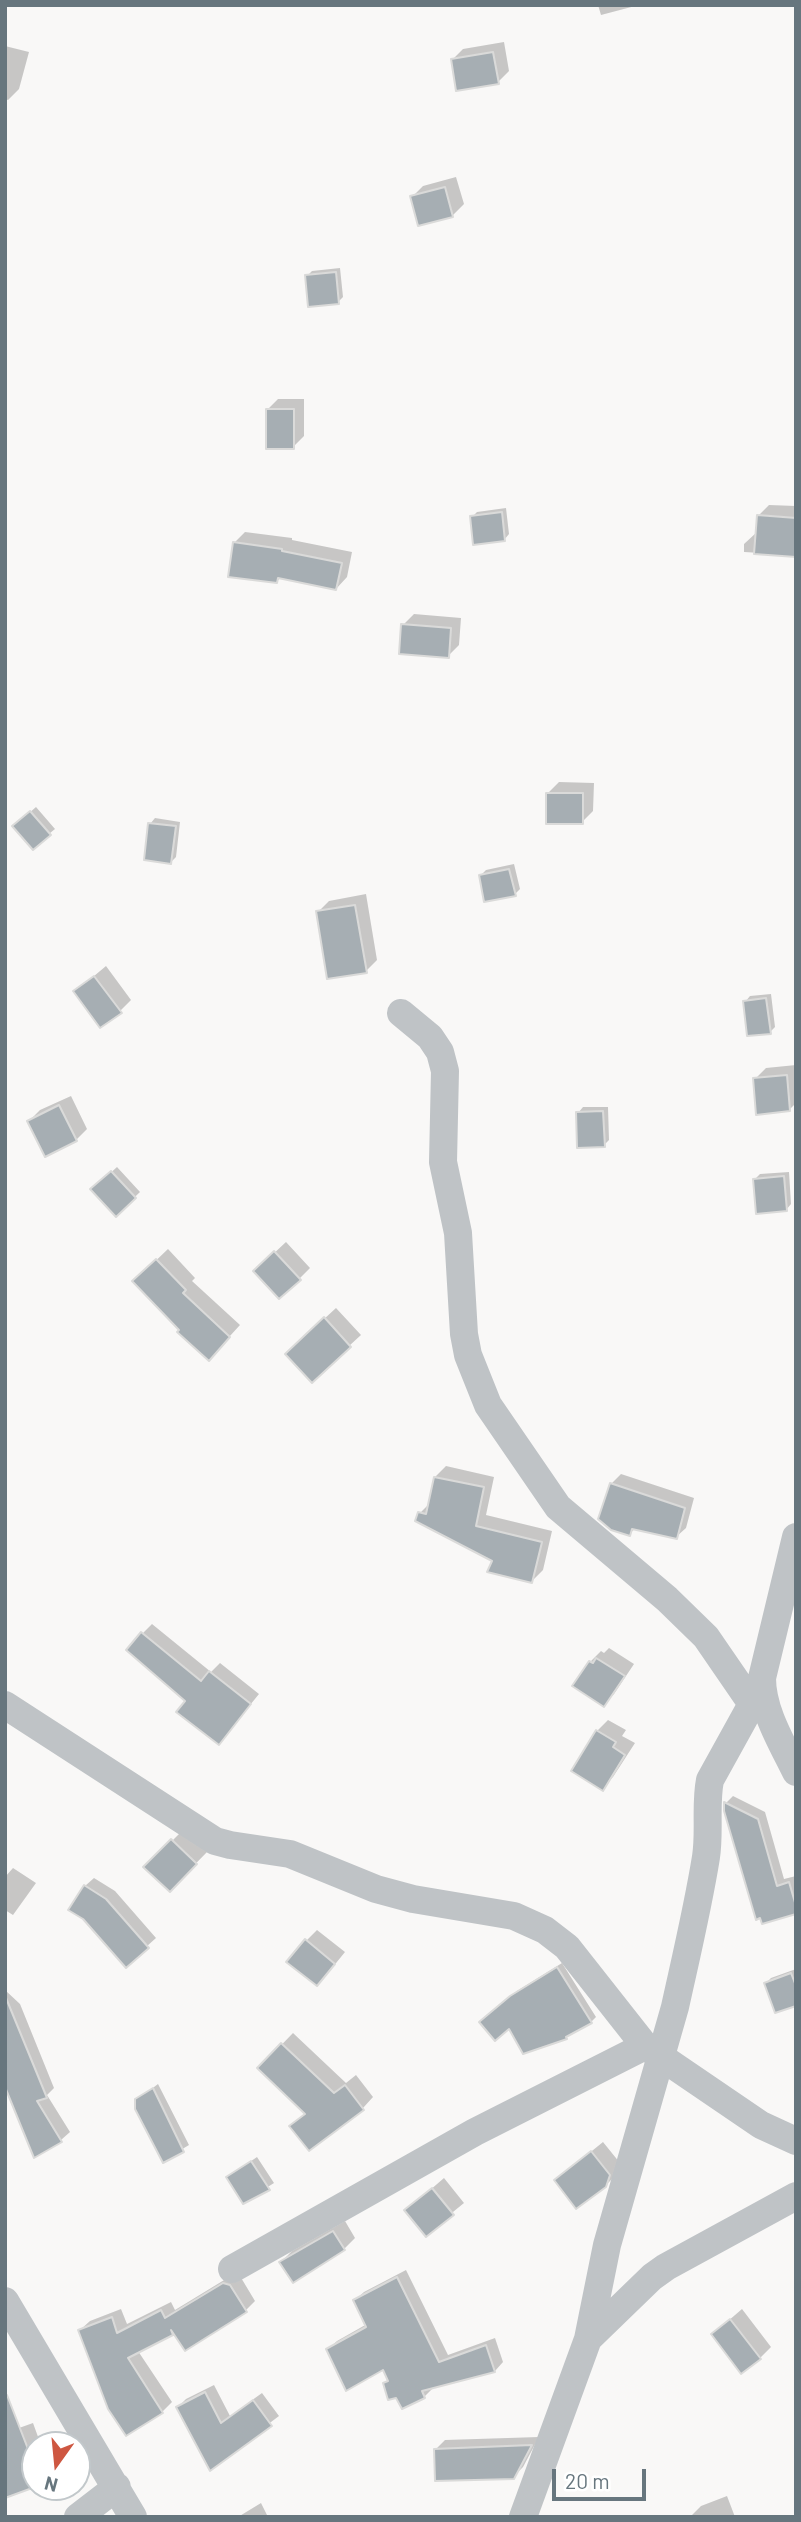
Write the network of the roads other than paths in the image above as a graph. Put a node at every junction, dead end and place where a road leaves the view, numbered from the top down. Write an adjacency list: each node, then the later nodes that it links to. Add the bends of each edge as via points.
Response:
1 (401, 1013): 3 (street, via 430,1037 445,1071 443,1162 458,1233 464,1334 488,1405 558,1507 667,1599 706,1637)
2 (796, 1537): 3 (street)
3 (757, 1699): 5 (street); 6 (street, via 709,1780 706,1853 675,2007)
4 (5, 1704): 6 (street, via 215,1841 289,1854 376,1889 514,1916 545,1930 566,1947)
5 (796, 1772)
6 (652, 2052): 7 (street, via 761,2125); 9 (street, via 475,2132); 11 (street)
7 (796, 2141)
8 (796, 2196): 11 (street, via 666,2267)
9 (232, 2269)
10 (5, 2301): 12 (street)
11 (588, 2339): 15 (street)
12 (117, 2487): 13 (street); 14 (street)
13 (78, 2517)
14 (133, 2517)
15 (523, 2517)

